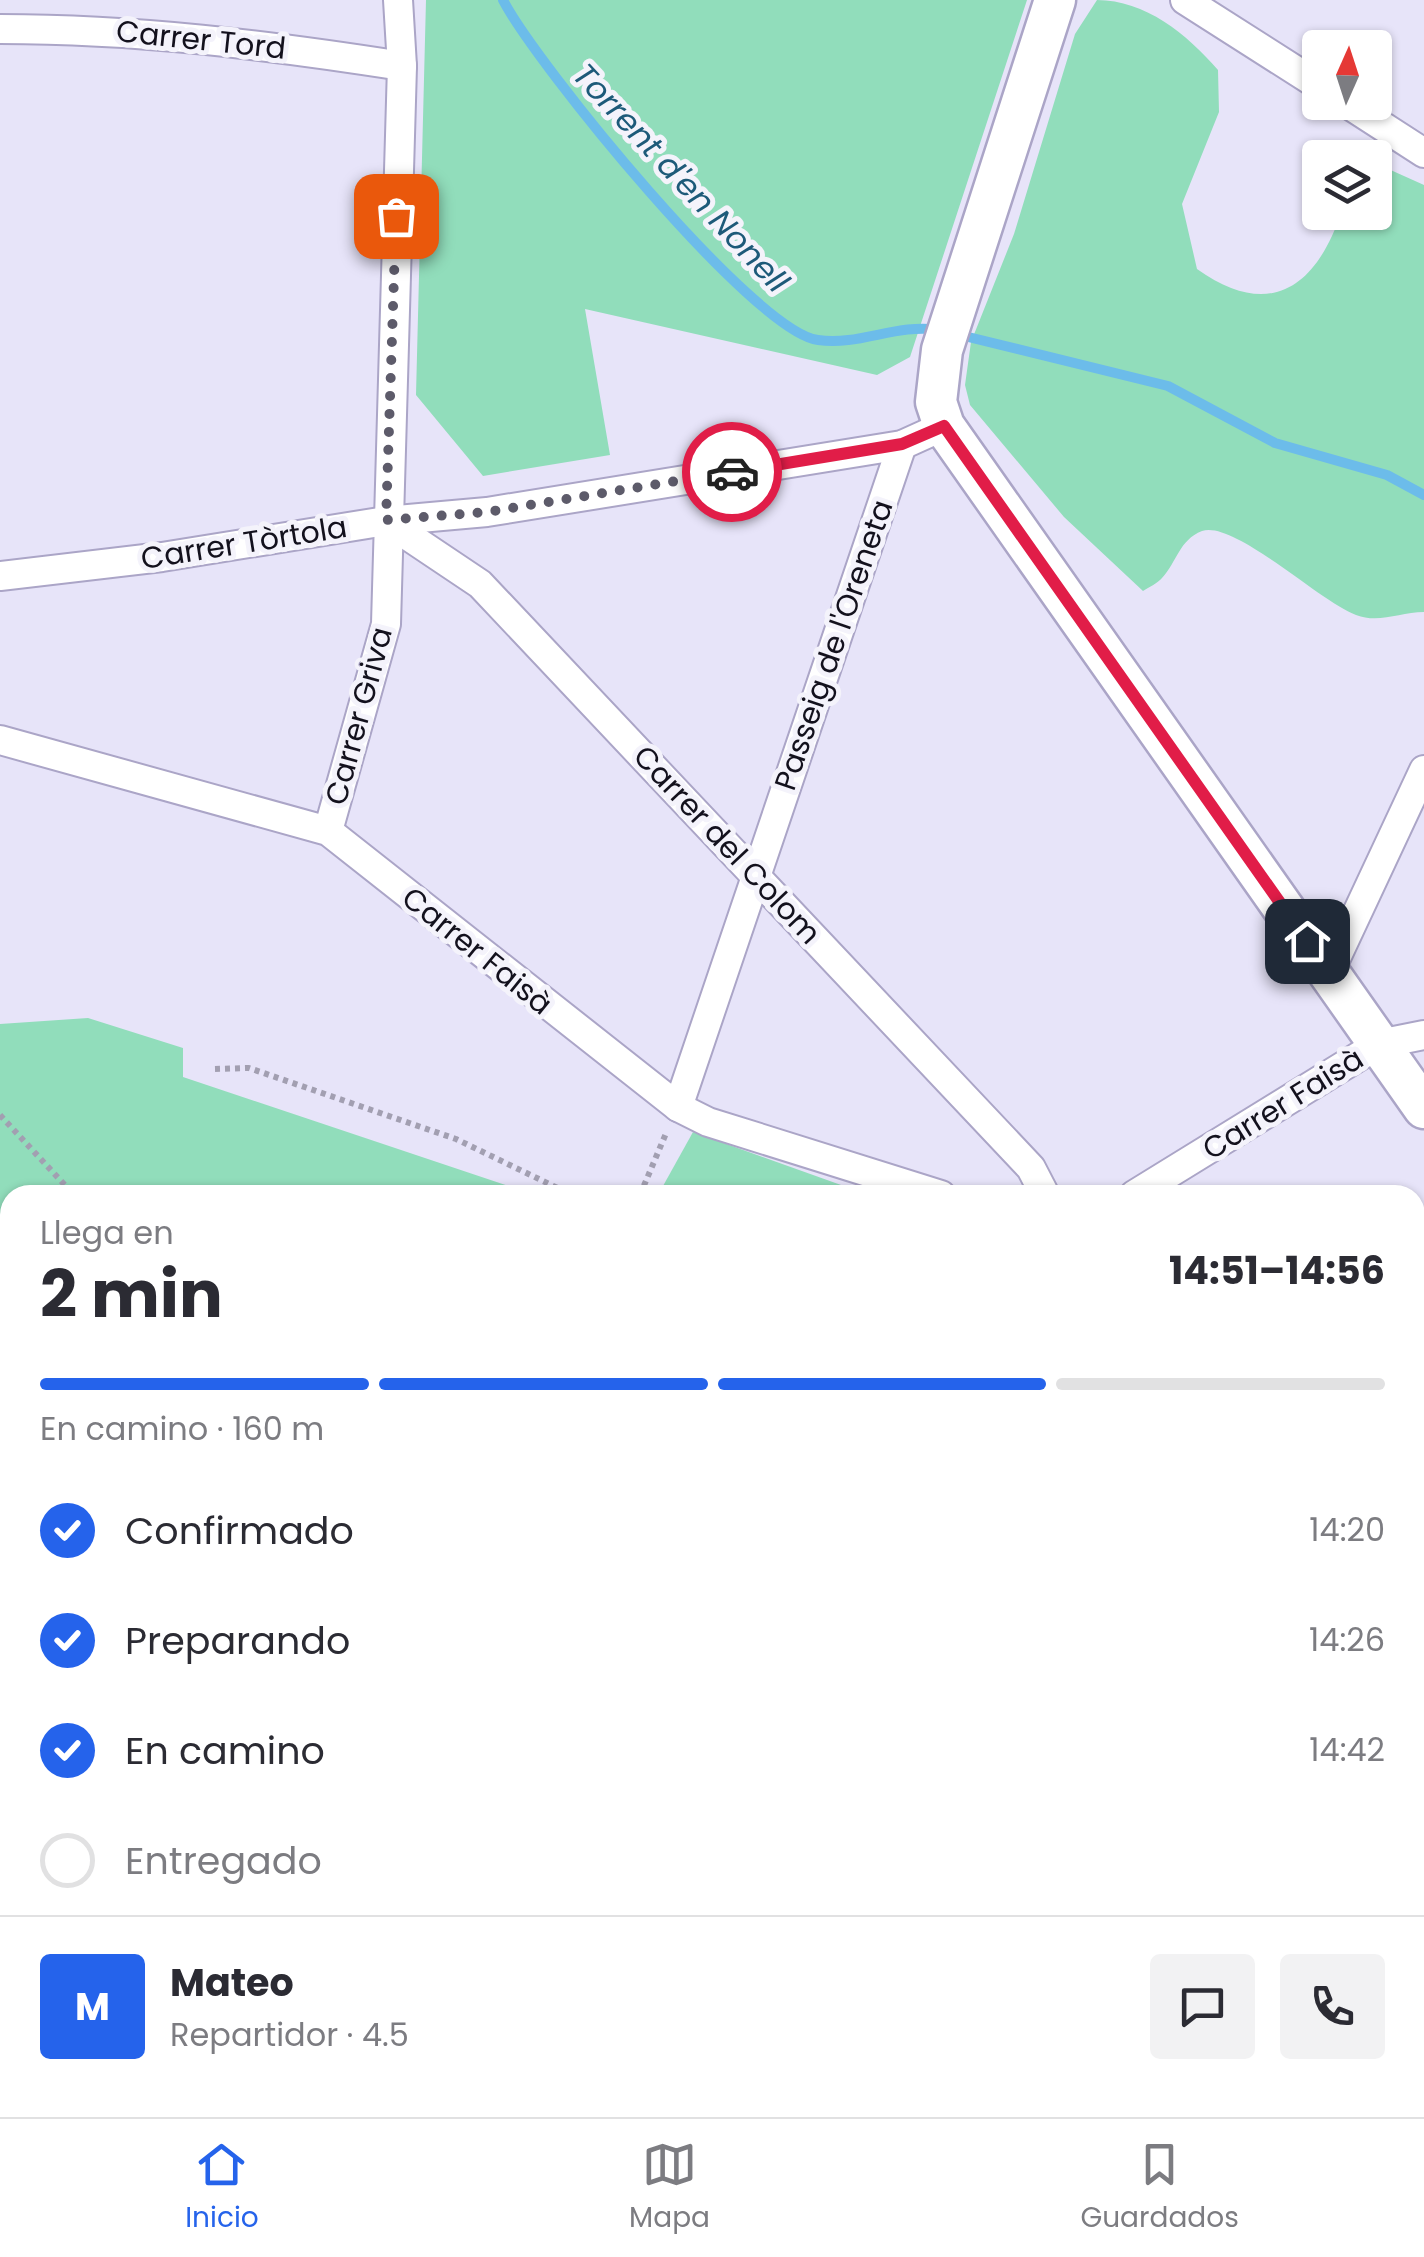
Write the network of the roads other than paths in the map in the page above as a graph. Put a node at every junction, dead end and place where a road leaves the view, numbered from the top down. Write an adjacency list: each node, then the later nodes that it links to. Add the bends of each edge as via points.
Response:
1 (398, 0): 5 (street, Carrer Griva)
2 (1056, 0): 9 (street, via 946,336 936,402)
3 (1185, 0): 6 (street)
4 (0, 29): 5 (street, Carrer Tord, via 253,42)
5 (402, 66): 11 (street, Carrer Griva)
6 (1302, 75)
7 (1373, 120): 8 (street)
8 (1424, 153)
9 (944, 426): 10 (street); 17 (street)
10 (902, 444): 11 (street, Carrer Tòrtola, via 487,512); 16 (street, Passeig de l'Oreneta)
11 (386, 520): 12 (street, Carrer Tòrtola, via 162,558); 15 (street, Carrer Griva, via 386,624); 16 (street, Carrer del Colom, via 480,584)
12 (0, 576)
13 (0, 740): 15 (street, Carrer Faisà)
14 (1424, 770): 17 (street)
15 (328, 831): 20 (street, Carrer Faisà)
16 (756, 876): 20 (street, Passeig de l'Oreneta); 23 (street, Carrer del Colom, via 1031,1168)
17 (1330, 973): 19 (street)
18 (1424, 1035): 19 (street)
19 (1379, 1044): 21 (street); 24 (street, Carrer Faisà)
20 (678, 1107): 22 (street, Carrer Faisà)
21 (1424, 1108)
22 (908, 1185)
23 (1040, 1185)
24 (1150, 1185)

